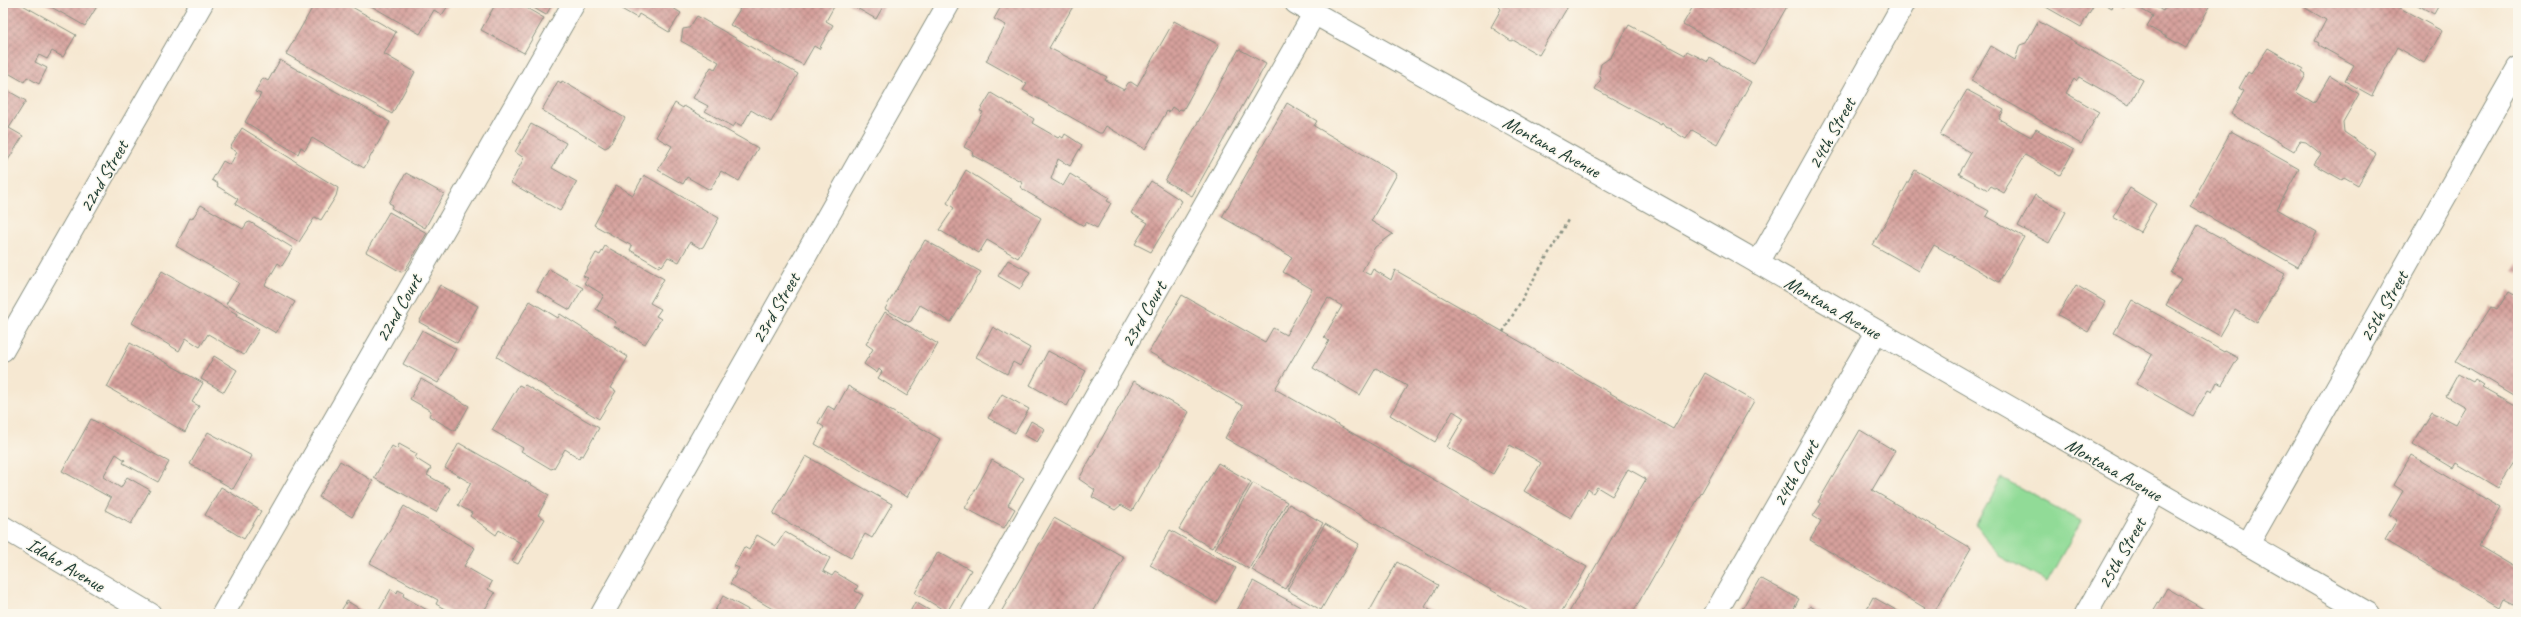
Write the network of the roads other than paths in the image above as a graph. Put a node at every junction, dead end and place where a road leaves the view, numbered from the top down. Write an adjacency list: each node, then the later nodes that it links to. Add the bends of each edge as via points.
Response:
1 (202, 3): 9 (street, 22nd Street)
2 (574, 3): 14 (street, 22nd Court)
3 (949, 3): 15 (street, 23rd Street)
4 (1904, 3): 7 (street, 24th Street)
5 (1305, 8): 7 (street, Montana Avenue); 16 (street, 23rd Court)
6 (2518, 68): 12 (street, 25th Street)
7 (1758, 263): 8 (street, Montana Avenue)
8 (1876, 332): 10 (street, Montana Avenue); 17 (street, 24th Court)
9 (3, 350)
10 (2155, 492): 12 (street, Montana Avenue); 18 (street, 25th Street)
11 (3, 527): 13 (street, Idaho Avenue)
12 (2248, 544): 19 (street, Montana Avenue)
13 (150, 614)
14 (223, 614)
15 (602, 614)
16 (972, 614)
17 (1715, 614)
18 (2086, 614)
19 (2369, 614)

